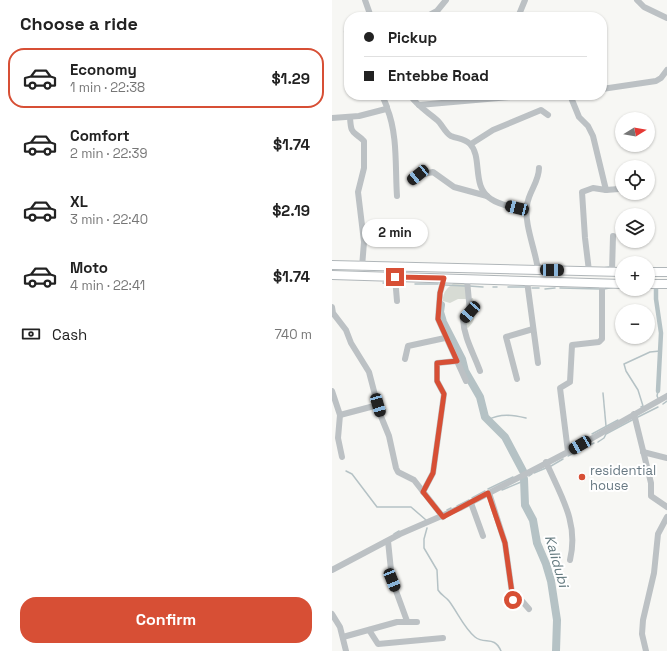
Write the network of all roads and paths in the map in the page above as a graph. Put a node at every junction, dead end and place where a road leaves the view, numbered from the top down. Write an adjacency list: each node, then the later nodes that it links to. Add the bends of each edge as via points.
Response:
1 (365, 0): 6 (street)
2 (525, 0): 7 (street)
3 (637, 0): 8 (street, via 644,7)
4 (442, 1): 5 (street)
5 (437, 11)
6 (369, 12)
7 (520, 12)
8 (667, 18)
9 (666, 75): 10 (street, via 656,81)
10 (607, 88)
11 (384, 100): 16 (street)
12 (414, 100): 15 (street)
13 (481, 100): 15 (street)
14 (572, 100): 24 (street, via 579,116 593,136)
15 (419, 106): 20 (street, via 438,121 450,136 462,138)
16 (387, 108): 18 (street); 25 (street, via 393,131)
17 (548, 115): 20 (street, via 541,110 493,130)
18 (350, 117): 19 (street); 30 (street, via 352,131 364,141 364,168 358,192 364,242)
19 (332, 118)
20 (471, 144): 26 (street, via 475,151 476,170)
21 (539, 168): 27 (street, via 538,179 530,190)
22 (411, 181): 26 (street, via 418,175 433,172 454,187)
23 (615, 189): 24 (street)
24 (606, 190): 33 (street, via 592,188 582,192)
25 (397, 196)
26 (487, 196): 27 (street, via 497,202)
27 (526, 211): 32 (street)
28 (613, 236): 34 (street)
29 (332, 265): 30 (main road)
30 (362, 267): 31 (main road)
31 (511, 269): 32 (main road); 41 (main road)
32 (540, 270): 33 (main road)
33 (589, 271): 34 (main road)
34 (612, 272)
35 (655, 272): 36 (main road)
36 (667, 272)
37 (332, 275): 38 (main road)
38 (395, 277): 39 (main road); 47 (street)
39 (444, 278): 40 (main road); 51 (street, via 438,319)
40 (467, 280): 41 (main road); 55 (street, via 470,312 463,319 468,342)
41 (509, 281): 42 (main road)
42 (527, 281): 43 (main road); 50 (street)
43 (602, 283): 44 (main road); 63 (street, via 602,340 572,345 570,382 560,388)
44 (615, 284)
45 (655, 284): 46 (main road)
46 (667, 284)
47 (397, 301)
48 (332, 307): 49 (street)
49 (334, 320): 60 (street, via 346,330 369,372)
50 (533, 330): 54 (street); 56 (street, via 506,337)
51 (446, 336): 52 (street, via 408,346); 53 (street)
52 (405, 359)
53 (457, 361): 57 (street); 68 (street, via 437,363 437,381 444,394 433,473)
54 (538, 363)
55 (480, 371)
56 (517, 379)
57 (466, 381)
58 (332, 391): 62 (street)
59 (667, 396): 61 (street)
60 (378, 405): 62 (street); 68 (street, via 398,472 414,480)
61 (634, 414): 63 (street); 64 (street)
62 (340, 415): 65 (street, via 338,438)
63 (568, 452): 67 (street)
64 (643, 452): 66 (street); 71 (street, via 651,483 651,496)
65 (342, 457)
66 (667, 458)
67 (546, 462): 69 (street); 76 (street, via 565,503 572,529 574,544)
68 (423, 492): 72 (street)
69 (488, 493): 70 (street); 78 (street, via 505,543 512,598 522,601)
70 (471, 503): 72 (street); 74 (street)
71 (667, 507)
72 (443, 517): 75 (street)
73 (667, 517): 86 (street, via 658,534 654,573 643,620 642,634)
74 (483, 536)
75 (388, 541): 77 (street); 80 (street, via 392,580)
76 (570, 560)
77 (332, 570)
78 (529, 609)
79 (332, 614): 83 (street)
80 (407, 621): 81 (street); 82 (street)
81 (417, 622)
82 (369, 630): 83 (street); 84 (street, via 378,644)
83 (343, 637): 85 (street)
84 (443, 638)
85 (346, 651)
86 (646, 651)

